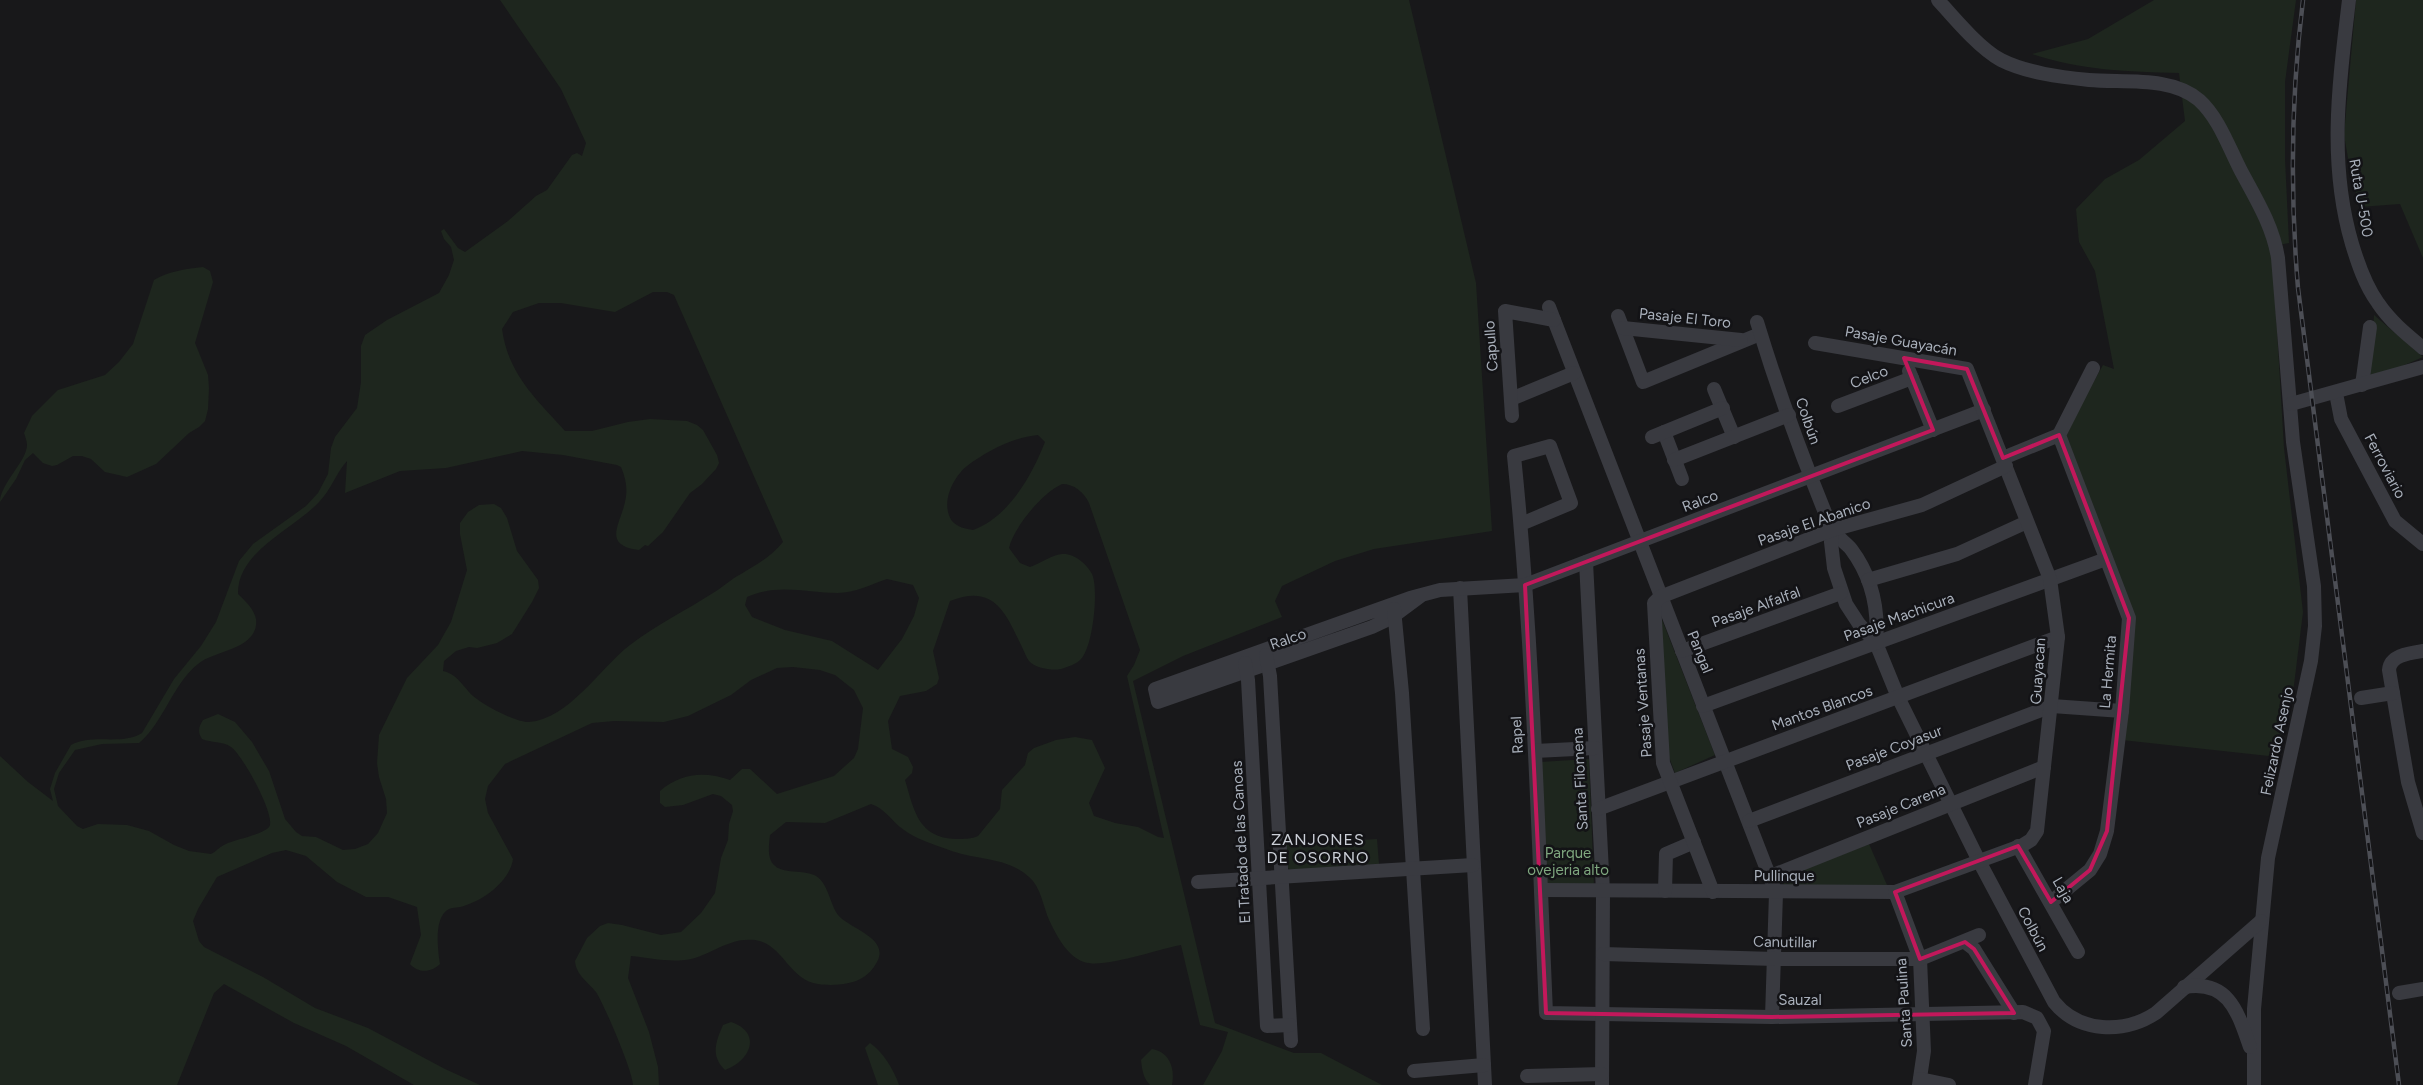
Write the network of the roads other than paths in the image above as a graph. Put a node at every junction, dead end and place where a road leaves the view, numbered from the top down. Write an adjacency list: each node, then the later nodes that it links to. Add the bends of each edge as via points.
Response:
1 (1938, 0): 18 (street, Felizardo Asenjo, via 2001,60 2043,74 2160,84 2186,92 2199,101 2219,128 2274,235)
2 (2349, 0): 8 (street, Ruta U-500, via 2336,144 2344,214 2370,291 2394,324)
3 (1551, 314): 12 (street, Pangal); 17 (street, Capullo, via 1505,311)
4 (1758, 328): 6 (street, Pasaje El Toro); 22 (street, Colbún)
5 (2370, 328): 14 (street)
6 (1744, 340): 6 (street, Pasaje El Toro, via 1643,382 1621,322)
7 (1815, 343): 9 (street, Pasaje Guayacán)
8 (2423, 348)
9 (1904, 358): 13 (street); 21 (street, Pasaje Guayacán, via 1967,369)
10 (2423, 367): 14 (street)
11 (2093, 368): 25 (street)
12 (1574, 373): 17 (street); 34 (street, Pangal)
13 (1912, 378): 19 (street, Celco); 24 (street)
14 (2362, 385): 16 (street)
15 (1714, 389): 20 (street)
16 (2336, 392): 18 (street); 35 (street, Ferroviario, via 2341,419 2395,521)
17 (1511, 399): 23 (street, Capullo)
18 (2291, 404): 87 (street, Felizardo Asenjo, via 2314,586 2315,626 2311,661 2268,858)
19 (1838, 406)
20 (1723, 408): 26 (street); 27 (street, via 1658,434)
21 (1984, 410): 24 (street, Ralco); 28 (street, Guayacan)
22 (1789, 415): 26 (street); 29 (street, Colbún)
23 (1512, 416)
24 (1933, 430): 29 (street, Ralco)
25 (2059, 435): 28 (street); 36 (street, La Hermita)
26 (1734, 436): 27 (street)
27 (1674, 460): 30 (street)
28 (2004, 462): 31 (street, Guayacan); 33 (street, Pasaje El Abanico, via 1922,505)
29 (1810, 476): 33 (street, Colbún); 34 (street, Ralco)
30 (1682, 479)
31 (2026, 522): 38 (street, Guayacan); 39 (street, via 1956,554)
32 (1521, 524): 32 (street, Rapel, via 1514,456 1550,446 1571,503); 40 (street, Rapel)
33 (1832, 530): 39 (street, Colbún, via 1857,557); 42 (street, Colbún, via 1832,555); 43 (street, Pasaje El Abanico)
34 (1638, 542): 37 (street, Ralco); 43 (street, Pangal)
35 (2423, 544)
36 (2106, 559): 38 (street, Pasaje Machicura); 57 (street, La Hermita, via 2129,618)
37 (1586, 562): 40 (street, Ralco); 58 (street, Santa Filomena)
38 (2050, 579): 45 (street, Guayacan); 46 (street, Pasaje Machicura)
39 (1868, 580): 46 (street, Colbún, via 1877,617)
40 (1525, 585): 41 (street, Ralco); 59 (street, Rapel)
41 (1460, 588): 44 (street, Ralco, via 1422,595); 74 (street)
42 (1841, 593): 46 (street, Colbún, via 1856,620); 47 (street, Pasaje Alfalfal)
43 (1660, 597): 47 (street, Pangal); 63 (street, Pasaje Ventanas, via 1654,603 1662,755)
44 (1394, 610): 49 (street, Ralco, via 1372,627); 75 (street)
45 (2058, 637): 53 (street, Mantos Blancos); 56 (street, Guayacan)
46 (1876, 643): 53 (street, Colbún); 55 (street, Pasaje Machicura)
47 (1682, 651): 55 (street, Pangal)
48 (2423, 651): 51 (street, via 2391,662 2389,670)
49 (1267, 656): 50 (street, Ralco); 69 (street)
50 (1245, 664): 52 (street, Ralco); 70 (street, El Tratado de las Canoas)
51 (2393, 693): 54 (street); 65 (street)
52 (1156, 696)
53 (1898, 697): 60 (street, Colbún); 61 (street, Mantos Blancos)
54 (2361, 698)
55 (1703, 706): 61 (street, Pangal)
56 (2052, 706): 57 (street); 60 (street, Pasaje Coyasur); 62 (street, Guayacan)
57 (2122, 711): 86 (street, La Hermita, via 2107,831 2100,854 2090,870)
58 (1595, 748): 59 (street); 66 (street, Santa Filomena)
59 (1535, 751): 80 (street, Rapel)
60 (1927, 753): 64 (street, Colbún); 67 (street, Pasaje Coyasur)
61 (1725, 761): 63 (street, Mantos Blancos); 67 (street, Pangal)
62 (2044, 767): 64 (street, Pasaje Carena); 72 (street, Guayacan, via 2039,826 2031,840)
63 (1670, 782): 66 (street, Mantos Blancos); 71 (street, Pasaje Ventanas)
64 (1951, 804): 73 (street, Colbún); 76 (street, Pasaje Carena)
65 (2419, 804): 68 (street)
66 (1598, 809): 81 (street, Santa Filomena)
67 (1749, 822): 76 (street, Pangal)
68 (2423, 833)
69 (1280, 840): 70 (street); 77 (street)
70 (1257, 841): 78 (street, El Tratado de las Canoas)
71 (1694, 842): 82 (street, via 1670,850 1665,856); 83 (street, Pasaje Ventanas)
72 (2018, 846): 73 (street, Pullinque); 86 (street, Laja)
73 (1979, 861): 84 (street, Pullinque); 94 (street, Colbún, via 2054,1002 2068,1016 2103,1027 2131,1025 2156,1013)
74 (1473, 865): 75 (street); 106 (street)
75 (1414, 868): 77 (street); 103 (street)
76 (1770, 876): 85 (street, Pangal)
77 (1282, 877): 78 (street); 102 (street)
78 (1259, 878): 79 (street); 102 (street, El Tratado de las Canoas, via 1267,1026)
79 (1198, 882)
80 (1541, 890): 81 (street, Pullinque); 97 (street, Rapel)
81 (1603, 891): 82 (street, Pullinque); 91 (street, Santa Filomena)
82 (1665, 892): 83 (street, Pullinque)
83 (1713, 892): 85 (street, Pullinque)
84 (1895, 892): 85 (street, Pullinque); 93 (street, Santa Paulina)
85 (1776, 893): 92 (street, Pangal)
86 (2051, 902): 90 (street, Laja)
87 (2261, 921): 94 (street, Colbún); 105 (street, Felizardo Asenjo)
88 (1978, 935): 89 (street, Canutillar)
89 (1965, 942): 93 (street, Canutillar); 98 (street, via 1974,949)
90 (2078, 952)
91 (1603, 954): 92 (street, Canutillar); 99 (street, Santa Filomena)
92 (1775, 959): 93 (street, Canutillar); 101 (street, Pangal)
93 (1920, 959): 100 (street, Santa Paulina)
94 (2184, 987): 105 (street, via 2211,988 2229,1000 2240,1017)
95 (2423, 989): 96 (street)
96 (2399, 993)
97 (1546, 1013): 99 (street, Sauzal)
98 (2014, 1013): 100 (street, Sauzal); 113 (street, Sauzal, via 2033,1015 2044,1030)
99 (1603, 1015): 101 (street, Sauzal); 109 (street, Santa Filomena)
100 (1922, 1016): 101 (street, Sauzal); 110 (street, Santa Paulina, via 1924,1051)
101 (1772, 1017)
102 (1290, 1025): 104 (street)
103 (1423, 1030)
104 (1291, 1041)
105 (2253, 1057): 114 (street, Felizardo Asenjo)
106 (1484, 1065): 107 (street); 111 (street)
107 (1414, 1071)
108 (1527, 1076): 109 (street)
109 (1602, 1079)
110 (1919, 1082): 112 (street)
111 (1485, 1085)
112 (1949, 1085)
113 (2035, 1085)
114 (2254, 1085)

